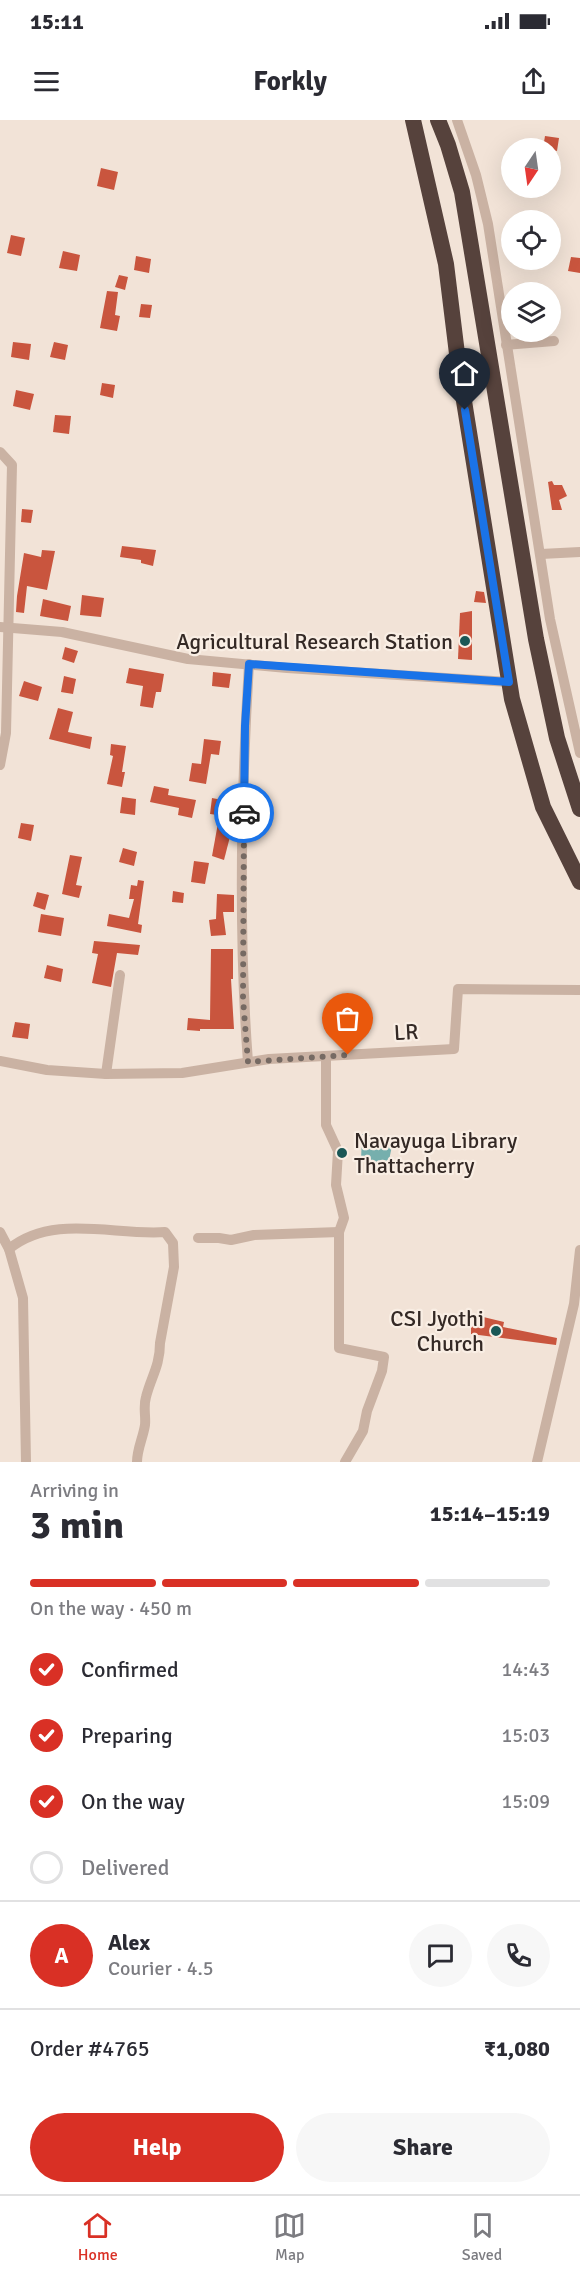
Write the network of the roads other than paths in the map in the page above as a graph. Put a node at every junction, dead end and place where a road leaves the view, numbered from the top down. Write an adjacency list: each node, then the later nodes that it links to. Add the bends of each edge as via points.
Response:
1 (413, 120): 11 (highway, via 446,264)
2 (438, 120): 15 (highway, via 462,192 536,639 557,738)
3 (457, 120): 5 (street, via 488,224)
4 (542, 342): 5 (street)
5 (506, 345): 8 (street)
6 (0, 452): 9 (street, via 12,465)
7 (580, 552): 8 (street)
8 (541, 554): 12 (street, via 550,619)
9 (4, 627): 10 (street, via 62,632 188,659); 13 (street, via 6,733)
10 (249, 664): 11 (street); 21 (street, via 242,904)
11 (509, 682): 16 (highway, via 543,807)
12 (580, 753)
13 (0, 765)
14 (580, 786): 15 (street)
15 (579, 807)
16 (580, 882)
17 (120, 975): 22 (street)
18 (580, 990): 19 (street, LR, via 458,989 454,1049)
19 (326, 1056): 21 (street, LR); 24 (street, via 326,1125 338,1151 336,1185 344,1218)
20 (0, 1061): 22 (street, LR, via 47,1070)
21 (248, 1062): 22 (street, LR, via 182,1073)
22 (106, 1074)
23 (0, 1232): 26 (street)
24 (339, 1232): 25 (street, via 231,1240); 31 (street, via 339,1348 384,1357 363,1431)
25 (198, 1238)
26 (9, 1249): 29 (street, via 23,1298); 30 (street, via 41,1231 63,1230 165,1232 173,1243 174,1267 160,1355 146,1396)
27 (580, 1250): 28 (street)
28 (577, 1304): 32 (street)
29 (26, 1462)
30 (137, 1462)
31 (345, 1462)
32 (537, 1462)

